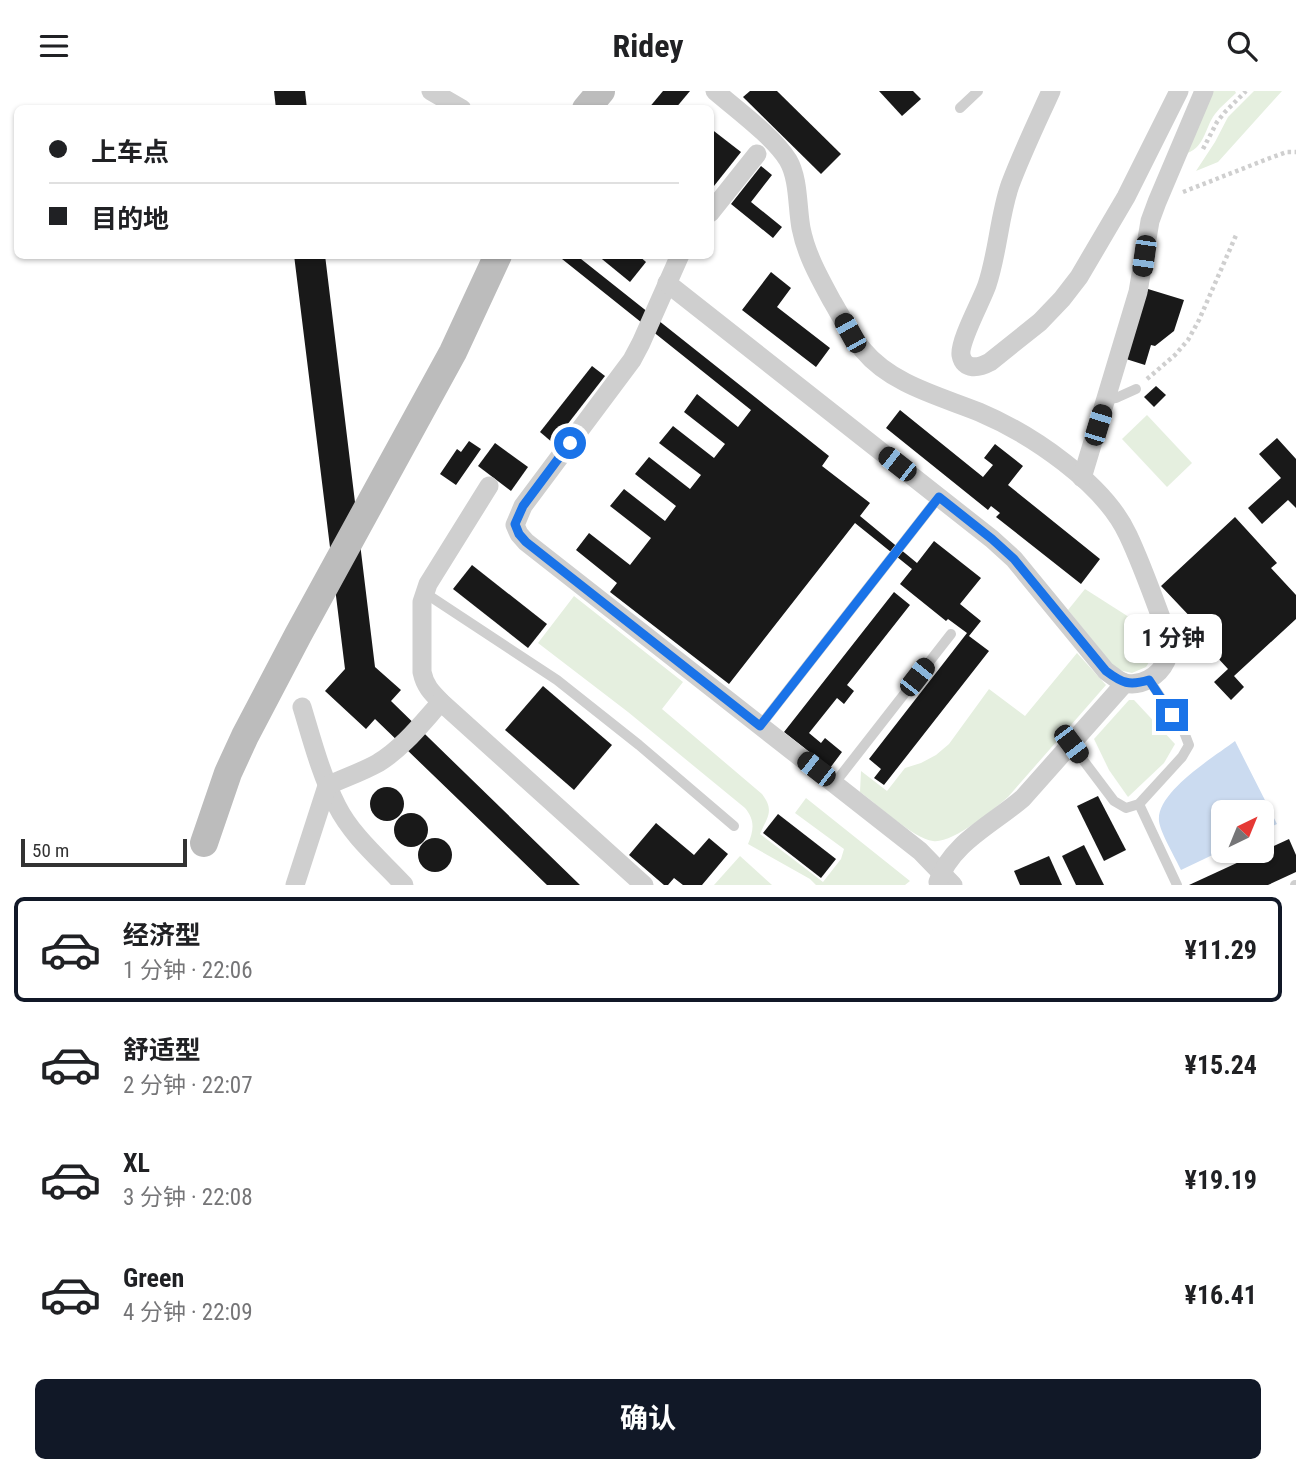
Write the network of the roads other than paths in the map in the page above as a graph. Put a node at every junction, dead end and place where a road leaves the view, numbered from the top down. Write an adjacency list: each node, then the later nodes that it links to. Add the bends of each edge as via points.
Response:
1 (431, 91): 8 (street)
2 (601, 91): 9 (street)
3 (715, 91): 18 (street, via 790,162 806,249 865,353 903,381 1007,425)
4 (978, 91): 10 (lane)
5 (1051, 91): 6 (street, via 1010,186 987,285 960,349 965,365 990,362 1062,299 1126,197)
6 (1179, 91)
7 (1204, 91): 17 (street, via 1150,221 1138,292)
8 (455, 105)
9 (589, 105)
10 (960, 107)
11 (757, 154): 12 (street)
12 (714, 208)
13 (496, 259): 33 (street, via 453,352 245,736)
14 (678, 259): 15 (street)
15 (667, 283): 20 (street); 27 (street, via 632,360 523,506 515,524 526,542)
16 (1136, 389): 17 (lane)
17 (1106, 399): 18 (street)
18 (1082, 478): 23 (street, via 1128,534 1169,639 1166,662)
19 (489, 487): 21 (street)
20 (939, 497): 24 (street, via 1014,559 1106,671); 27 (lane)
21 (424, 593): 25 (street, via 422,672 429,691); 32 (lane, via 557,680)
22 (951, 634): 29 (lane)
23 (1149, 680): 24 (street); 31 (lane, via 1189,745)
24 (1125, 683): 28 (street)
25 (441, 702): 30 (street, via 390,754); 37 (street)
26 (302, 707): 30 (street)
27 (760, 726): 29 (street)
28 (1071, 744): 31 (lane, via 1114,801 1126,808); 34 (street, via 1023,798 956,850 947,861)
29 (834, 784): 34 (street, via 920,851)
30 (327, 786): 35 (street); 36 (street, via 352,829)
31 (1139, 804): 38 (lane)
32 (734, 826)
33 (204, 843)
34 (943, 881)
35 (295, 885)
36 (404, 885)
37 (644, 885)
38 (1177, 885)

